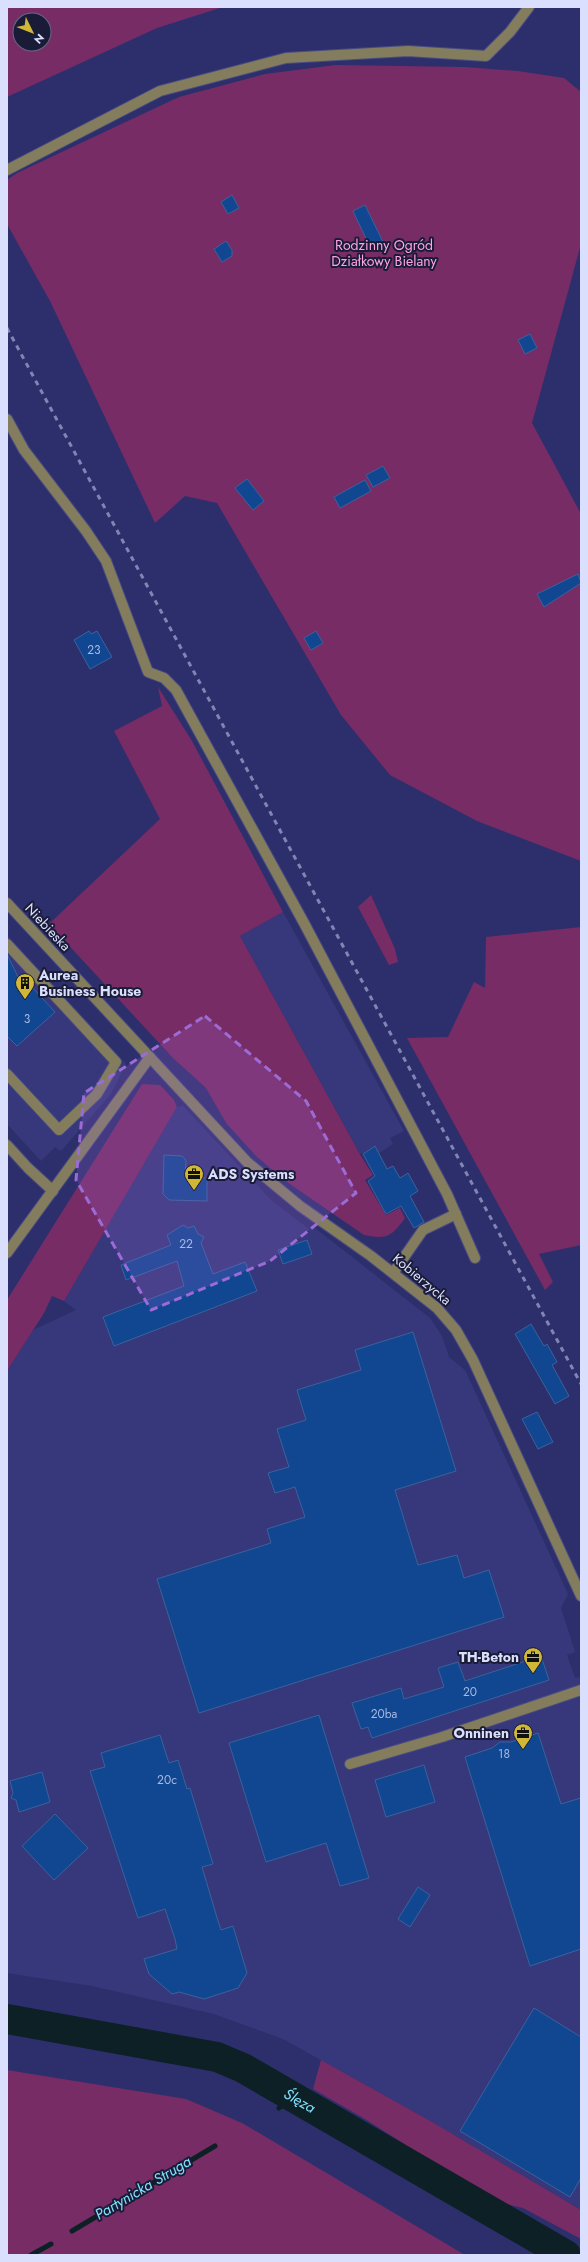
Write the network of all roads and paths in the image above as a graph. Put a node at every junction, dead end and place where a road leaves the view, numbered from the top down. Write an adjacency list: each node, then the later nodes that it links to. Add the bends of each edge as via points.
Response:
1 (529, 7): 2 (street, via 510,32 486,56 408,51 286,58 160,91)
2 (7, 170)
3 (7, 420): 10 (street, via 24,450 106,561 148,672 164,678 176,690 304,923)
4 (7, 903): 6 (street, Niebieska)
5 (7, 944): 7 (street, via 116,1062 97,1094 59,1130)
6 (150, 1057): 9 (street); 13 (street, Kobierzycka, via 258,1171 300,1206)
7 (7, 1074)
8 (7, 1145): 9 (street)
9 (53, 1191): 11 (street)
10 (456, 1214): 12 (street); 13 (street, via 423,1230)
11 (7, 1253)
12 (475, 1258)
13 (393, 1273): 14 (street, Kobierzycka, via 437,1308 464,1342)
14 (581, 1596)
15 (581, 1690): 16 (street, via 442,1737)
16 (350, 1764)

